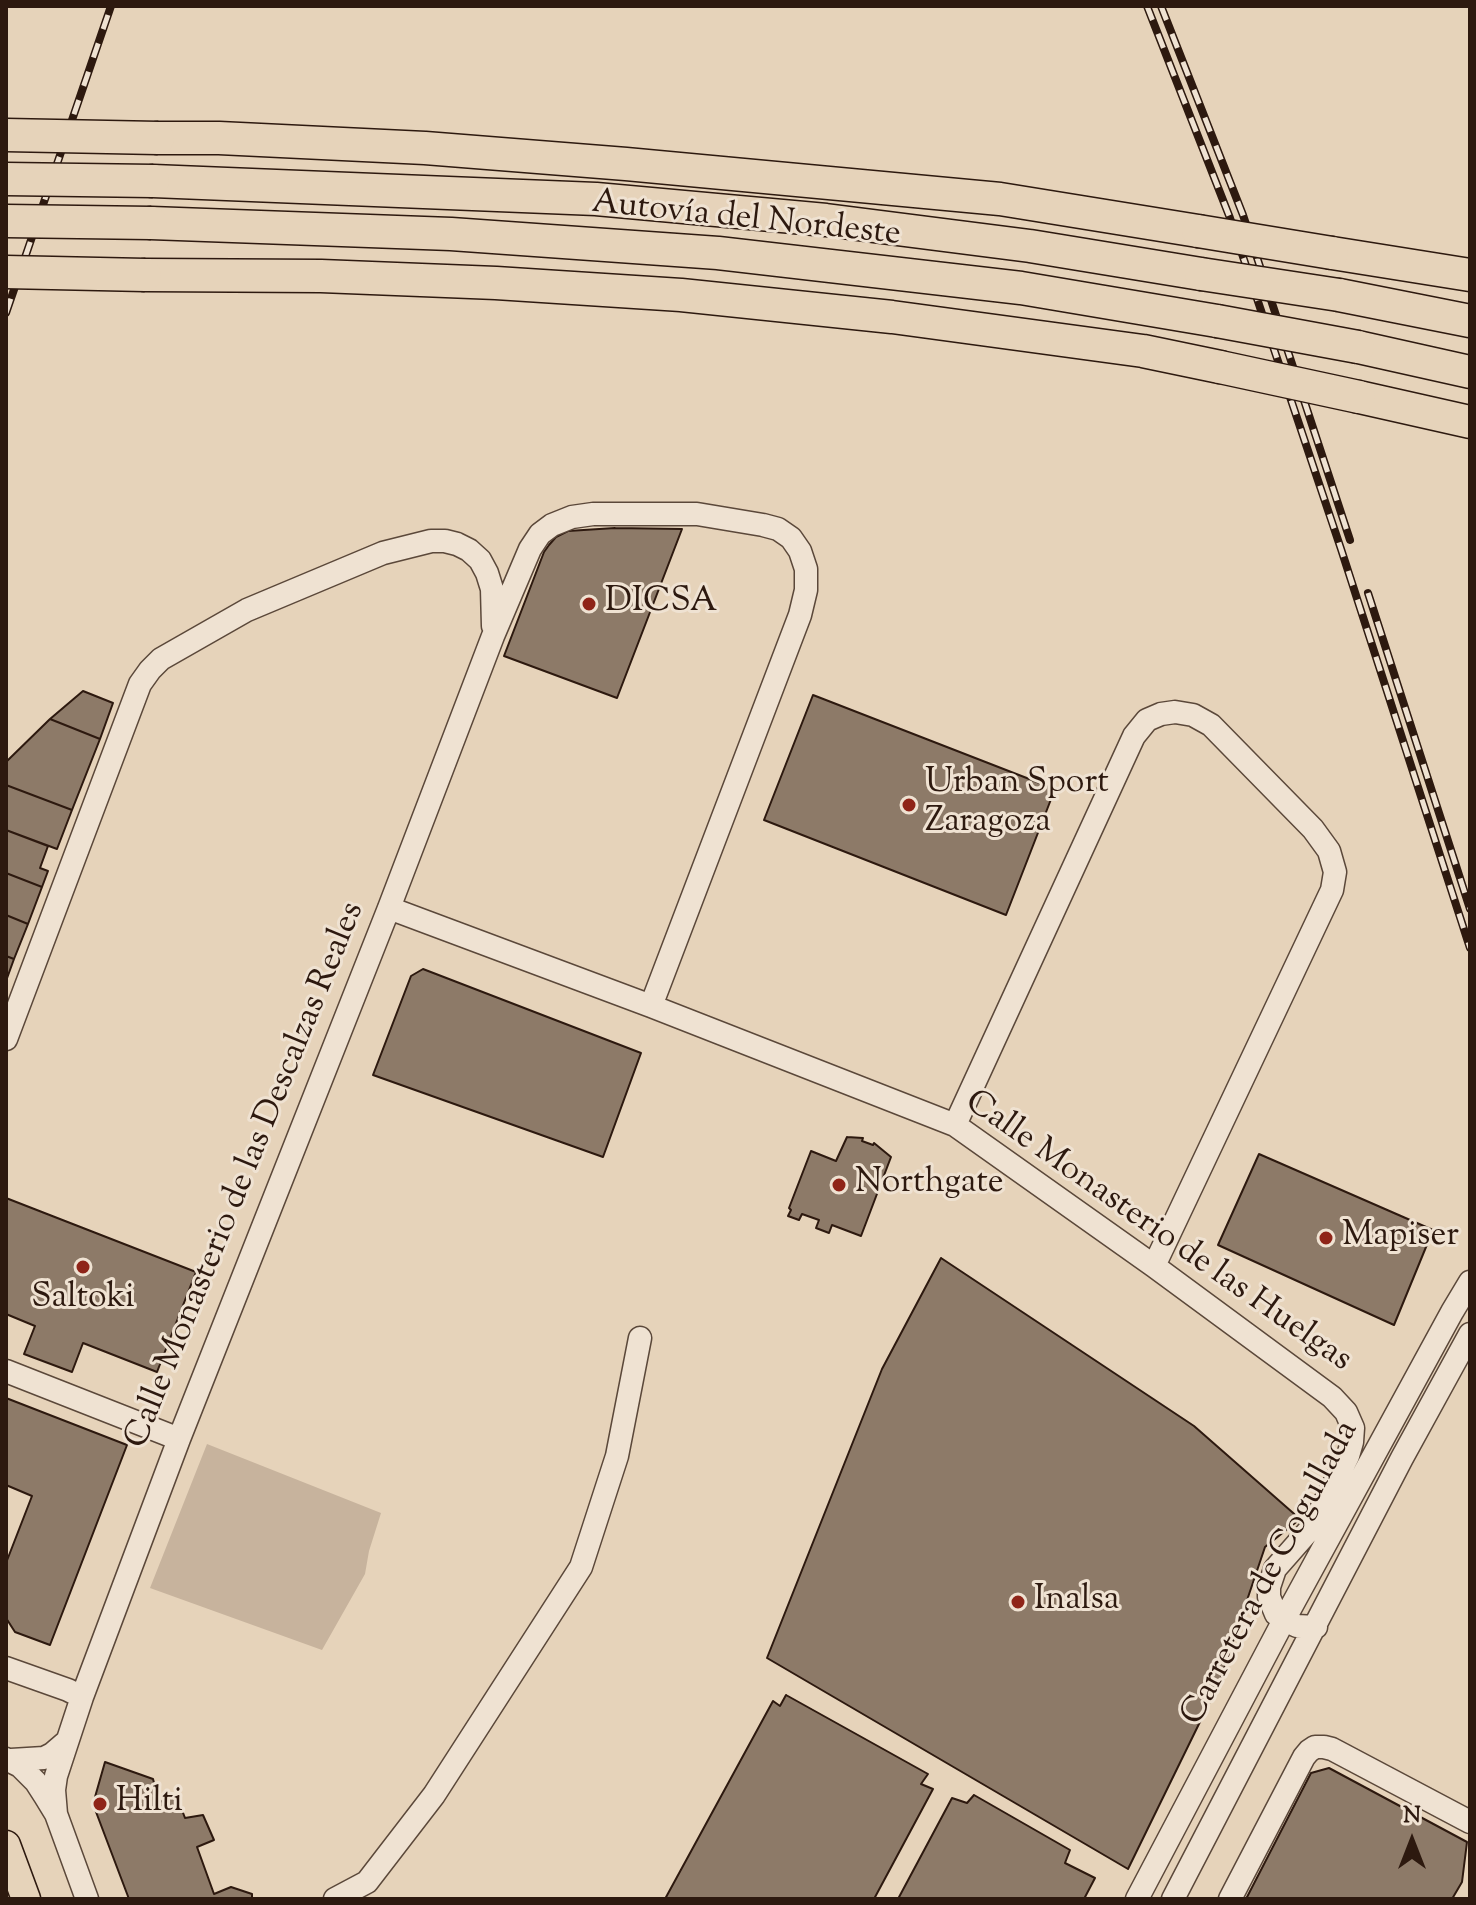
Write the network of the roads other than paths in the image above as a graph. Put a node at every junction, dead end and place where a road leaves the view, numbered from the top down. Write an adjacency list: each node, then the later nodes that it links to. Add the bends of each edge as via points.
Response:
1 (6, 135): 5 (highway, bridge, via 425,148 1000,199)
2 (6, 179): 6 (highway, Autovía del Nordeste, bridge, via 596,199 826,220 1030,246)
3 (6, 221): 7 (highway, Autovía del Nordeste, bridge, via 451,234 718,253 1021,288)
4 (6, 272): 8 (highway, bridge, via 337,276 681,295 1143,351)
5 (1470, 275)
6 (1470, 321)
7 (1470, 372)
8 (1470, 422)
9 (493, 636): 10 (street, Calle Monasterio de las Descalzas Reales); 11 (street, Calle Monasterio de las Descalzas Reales, via 530,549 540,534 572,517 697,514 778,529 800,551 806,590 800,615); 12 (street, via 492,589 480,560 457,544 431,541 383,553 247,610 161,659 140,684)
10 (389, 908): 11 (street, Calle Monasterio de las Huelgas); 19 (street, Calle Monasterio de las Descalzas Reales)
11 (651, 1006): 13 (street, Calle Monasterio de las Huelgas)
12 (6, 1039)
13 (955, 1125): 14 (street, Calle Monasterio de las Huelgas); 14 (street, via 1134,736 1147,720 1175,712 1211,725 1313,829 1329,851 1335,872 1332,890)
14 (1154, 1266): 20 (street, Calle Monasterio de las Huelgas, via 1332,1397 1353,1428 1348,1456 1312,1527 1270,1579 1272,1607)
15 (1470, 1282): 20 (street, Carretera de Cogullada)
16 (1470, 1334): 21 (street, Carretera de Cogullada)
17 (640, 1338): 31 (street, via 617,1456 581,1567 434,1795 367,1882)
18 (6, 1371): 19 (street)
19 (179, 1439): 23 (street, Calle Monasterio de las Descalzas Reales)
20 (1284, 1620): 21 (street); 32 (street, Carretera de Cogullada)
21 (1316, 1627): 33 (street, Carretera de Cogullada)
22 (6, 1668): 23 (street)
23 (82, 1697): 24 (street, Calle Monasterio de las Descalzas Reales)
24 (66, 1742): 25 (street, via 44,1758); 26 (street, Calle Monasterio de las Descalzas Reales, via 54,1790)
25 (8, 1759): 26 (street, via 36,1782)
26 (56, 1814): 30 (street)
27 (1470, 1822): 34 (street, via 1332,1749 1315,1747 1304,1757)
28 (6, 1845): 29 (main road)
29 (26, 1899)
30 (87, 1899)
31 (335, 1899)
32 (1137, 1899)
33 (1173, 1899)
34 (1230, 1899)

